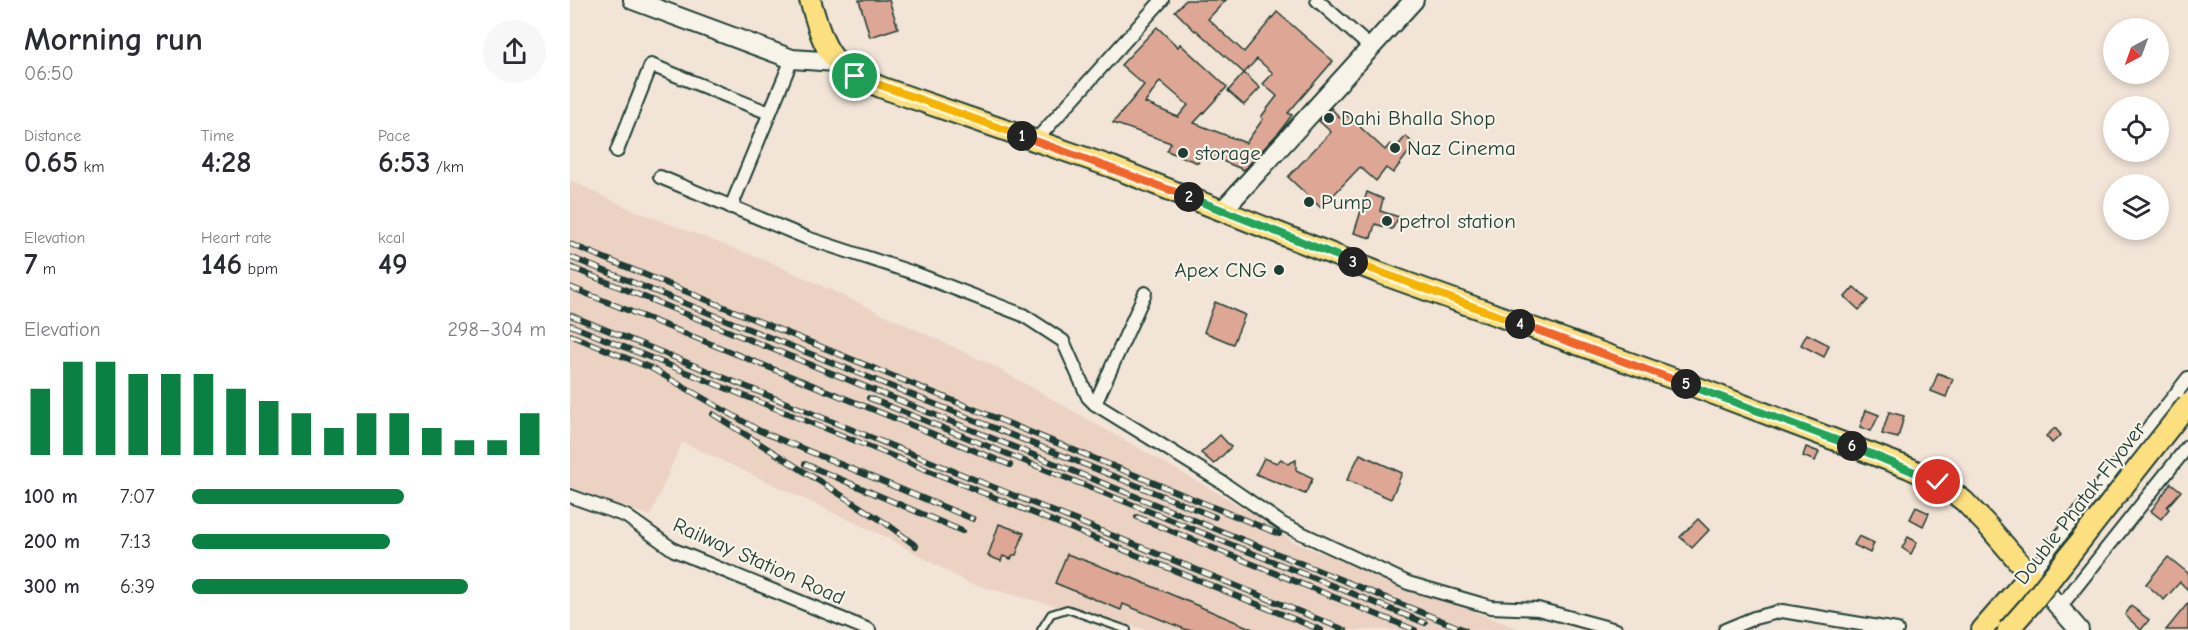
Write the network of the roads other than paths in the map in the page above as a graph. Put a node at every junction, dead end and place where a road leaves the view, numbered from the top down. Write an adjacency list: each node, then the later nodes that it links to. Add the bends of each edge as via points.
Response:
1 (633, 0): 7 (street)
2 (810, 0): 8 (main road, via 822,41)
3 (1162, 0): 10 (street)
4 (1317, 0): 6 (street)
5 (1413, 0): 6 (street)
6 (1370, 47): 14 (street)
7 (792, 59): 8 (street); 9 (street)
8 (836, 62): 10 (main road, via 855,76 883,88)
9 (769, 114): 11 (street, via 651,65); 13 (street)
10 (1035, 141): 14 (main road)
11 (616, 151)
12 (660, 177): 13 (street)
13 (730, 207): 17 (street, via 1023,315 1063,341 1088,397)
14 (1223, 210): 22 (main road, via 1385,275 1680,381 1919,473 1964,501)
15 (1145, 293): 17 (street)
16 (2188, 378): 22 (street)
17 (1095, 404): 29 (street, via 1284,525 1408,583 1491,607 1538,609)
18 (2188, 404): 33 (main road, Double Phatak Flyover, bridge)
19 (2188, 426): 34 (main road, Double Phatak Flyover)
20 (2188, 446): 23 (street)
21 (570, 496): 26 (street, Railway Station Road, via 626,516 674,550)
22 (2030, 575): 23 (street); 32 (main road)
23 (2060, 607): 25 (street)
24 (1113, 628): 27 (lane, via 1067,609 1051,614); 28 (lane)
25 (2078, 629)
26 (868, 630)
27 (1041, 630)
28 (1127, 630)
29 (1616, 630)
30 (1725, 630): 31 (street, via 1782,611)
31 (1897, 630)
32 (1983, 630)
33 (2008, 630)
34 (2023, 630)

